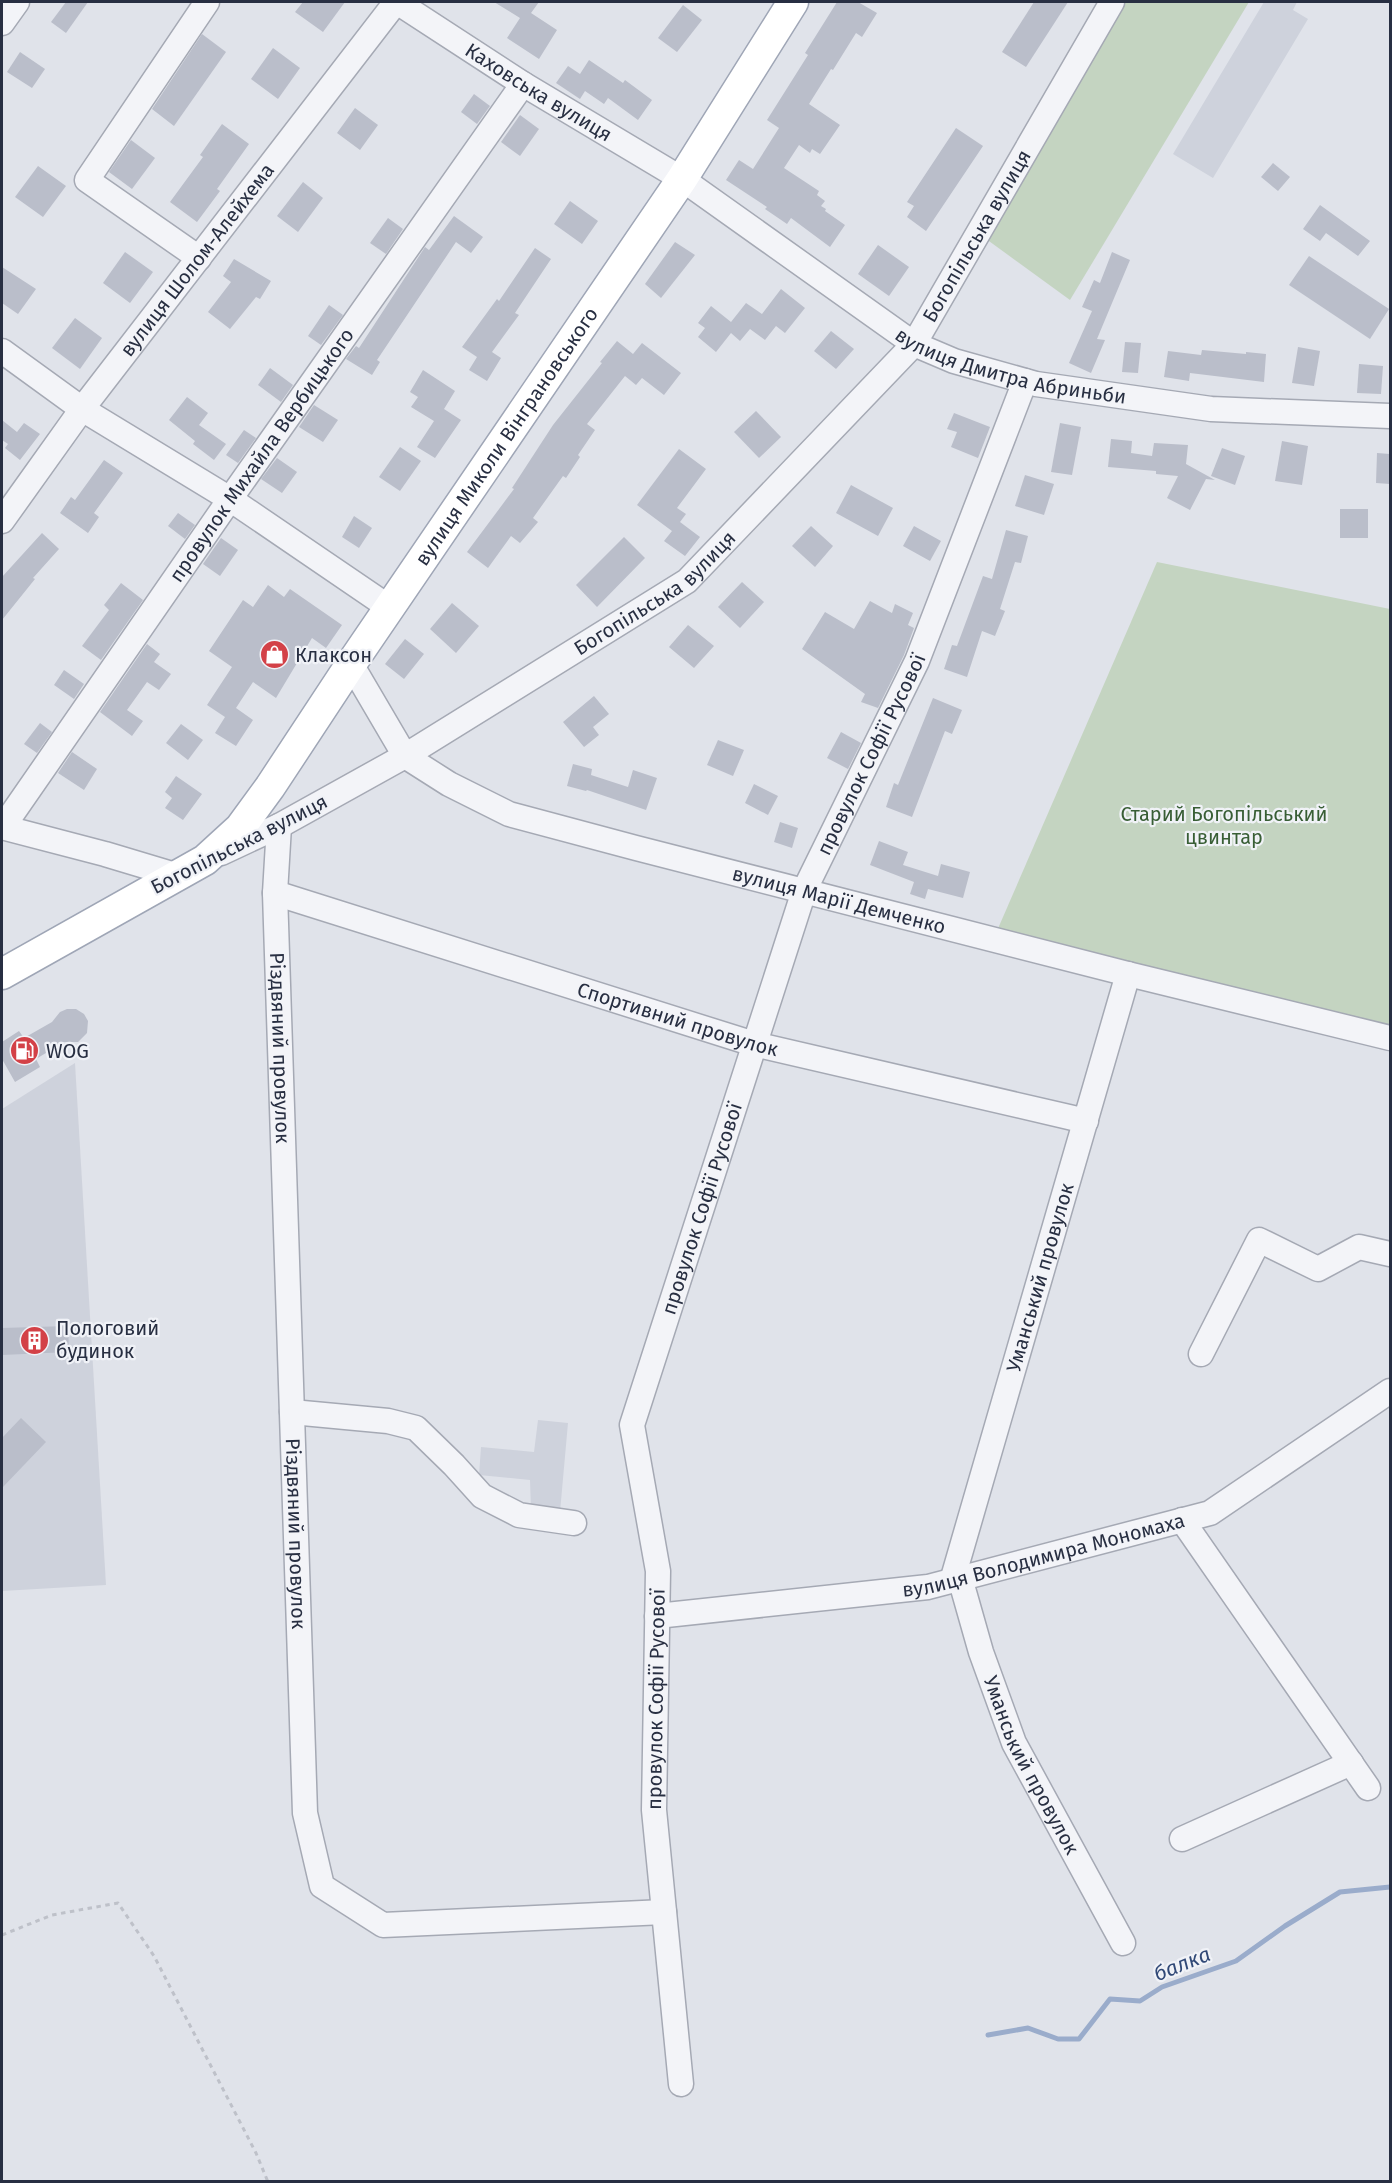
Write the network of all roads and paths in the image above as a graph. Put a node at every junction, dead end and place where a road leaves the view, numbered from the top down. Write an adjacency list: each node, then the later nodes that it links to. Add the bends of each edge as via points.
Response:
1 (17, 2): 6 (street)
2 (207, 2): 9 (street, via 87,180)
3 (397, 2): 7 (street, Каховська вулиця); 9 (street, вулиця Шолом-Алейхема)
4 (794, 2): 8 (main road, вулиця Миколи Вінграновського)
5 (1112, 2): 10 (street, Богопільська вулиця)
6 (2, 23)
7 (523, 84): 8 (street, Каховська вулиця); 15 (street, провулок Михайла Вербицького)
8 (682, 179): 10 (street, вулиця Дмитра Абриньби); 17 (main road, вулиця Миколи Вінграновського)
9 (199, 258): 13 (street, вулиця Шолом-Алейхема)
10 (914, 344): 12 (street, вулиця Дмитра Абриньби, via 954,361); 19 (street, Богопільська вулиця, via 687,581)
11 (2, 351): 13 (street)
12 (1025, 381): 14 (street, вулиця Дмитра Абриньби, via 1211,409); 24 (street, провулок Софії Русової, via 917,661)
13 (82, 409): 15 (street); 16 (street, вулиця Шолом-Алейхема)
14 (1390, 416)
15 (230, 499): 17 (street); 21 (street, провулок Михайла Вербицького)
16 (2, 521)
17 (390, 608): 18 (main road, вулиця Миколи Вінграновського)
18 (351, 664): 19 (street, вулиця Марії Демченко); 22 (main road, вулиця Миколи Вінграновського, via 252,812)
19 (405, 756): 20 (street, Богопільська вулиця); 24 (street, вулиця Марії Демченко, via 449,784 509,814)
20 (279, 826): 22 (street, Богопільська вулиця); 25 (street, Різдвяний провулок)
21 (2, 827): 23 (street)
22 (205, 860): 23 (main road, Богопільська вулиця)
23 (175, 876): 26 (main road, Богопільська вулиця)
24 (804, 891): 27 (street, вулиця Марії Демченко); 29 (street, провулок Софії Русової)
25 (275, 893): 29 (street, Спортивний провулок); 34 (street, Різдвяний провулок)
26 (2, 974)
27 (1128, 974): 28 (street, вулиця Марії Демченко); 30 (street, Уманський провулок)
28 (1390, 1038)
29 (754, 1044): 30 (street, Спортивний провулок); 38 (street, провулок Софії Русової, via 632,1425 658,1571)
30 (1086, 1121): 37 (street, Уманський провулок)
31 (1390, 1254): 32 (street, via 1359,1247 1318,1269 1258,1240)
32 (1201, 1354)
33 (1390, 1393): 35 (street, вулиця Володимира Мономаха, via 1210,1513)
34 (292, 1412): 36 (street, via 388,1420 416,1428 482,1496 519,1515); 42 (street, Різдвяний провулок, via 305,1813 322,1887 383,1925)
35 (1182, 1520): 37 (street, вулиця Володимира Мономаха); 39 (street)
36 (574, 1523)
37 (956, 1580): 38 (street, вулиця Володимира Мономаха, via 928,1587); 44 (street, Уманський провулок, via 1014,1743)
38 (657, 1616): 42 (street, провулок Софії Русової, via 654,1810)
39 (1351, 1763): 40 (street); 41 (street)
40 (1368, 1788)
41 (1182, 1839)
42 (664, 1912): 45 (street, провулок Софії Русової)
43 (2, 1935): 46 (path, via 52,1915 118,1903 154,1956)
44 (1123, 1943)
45 (681, 2085)
46 (268, 2181)

